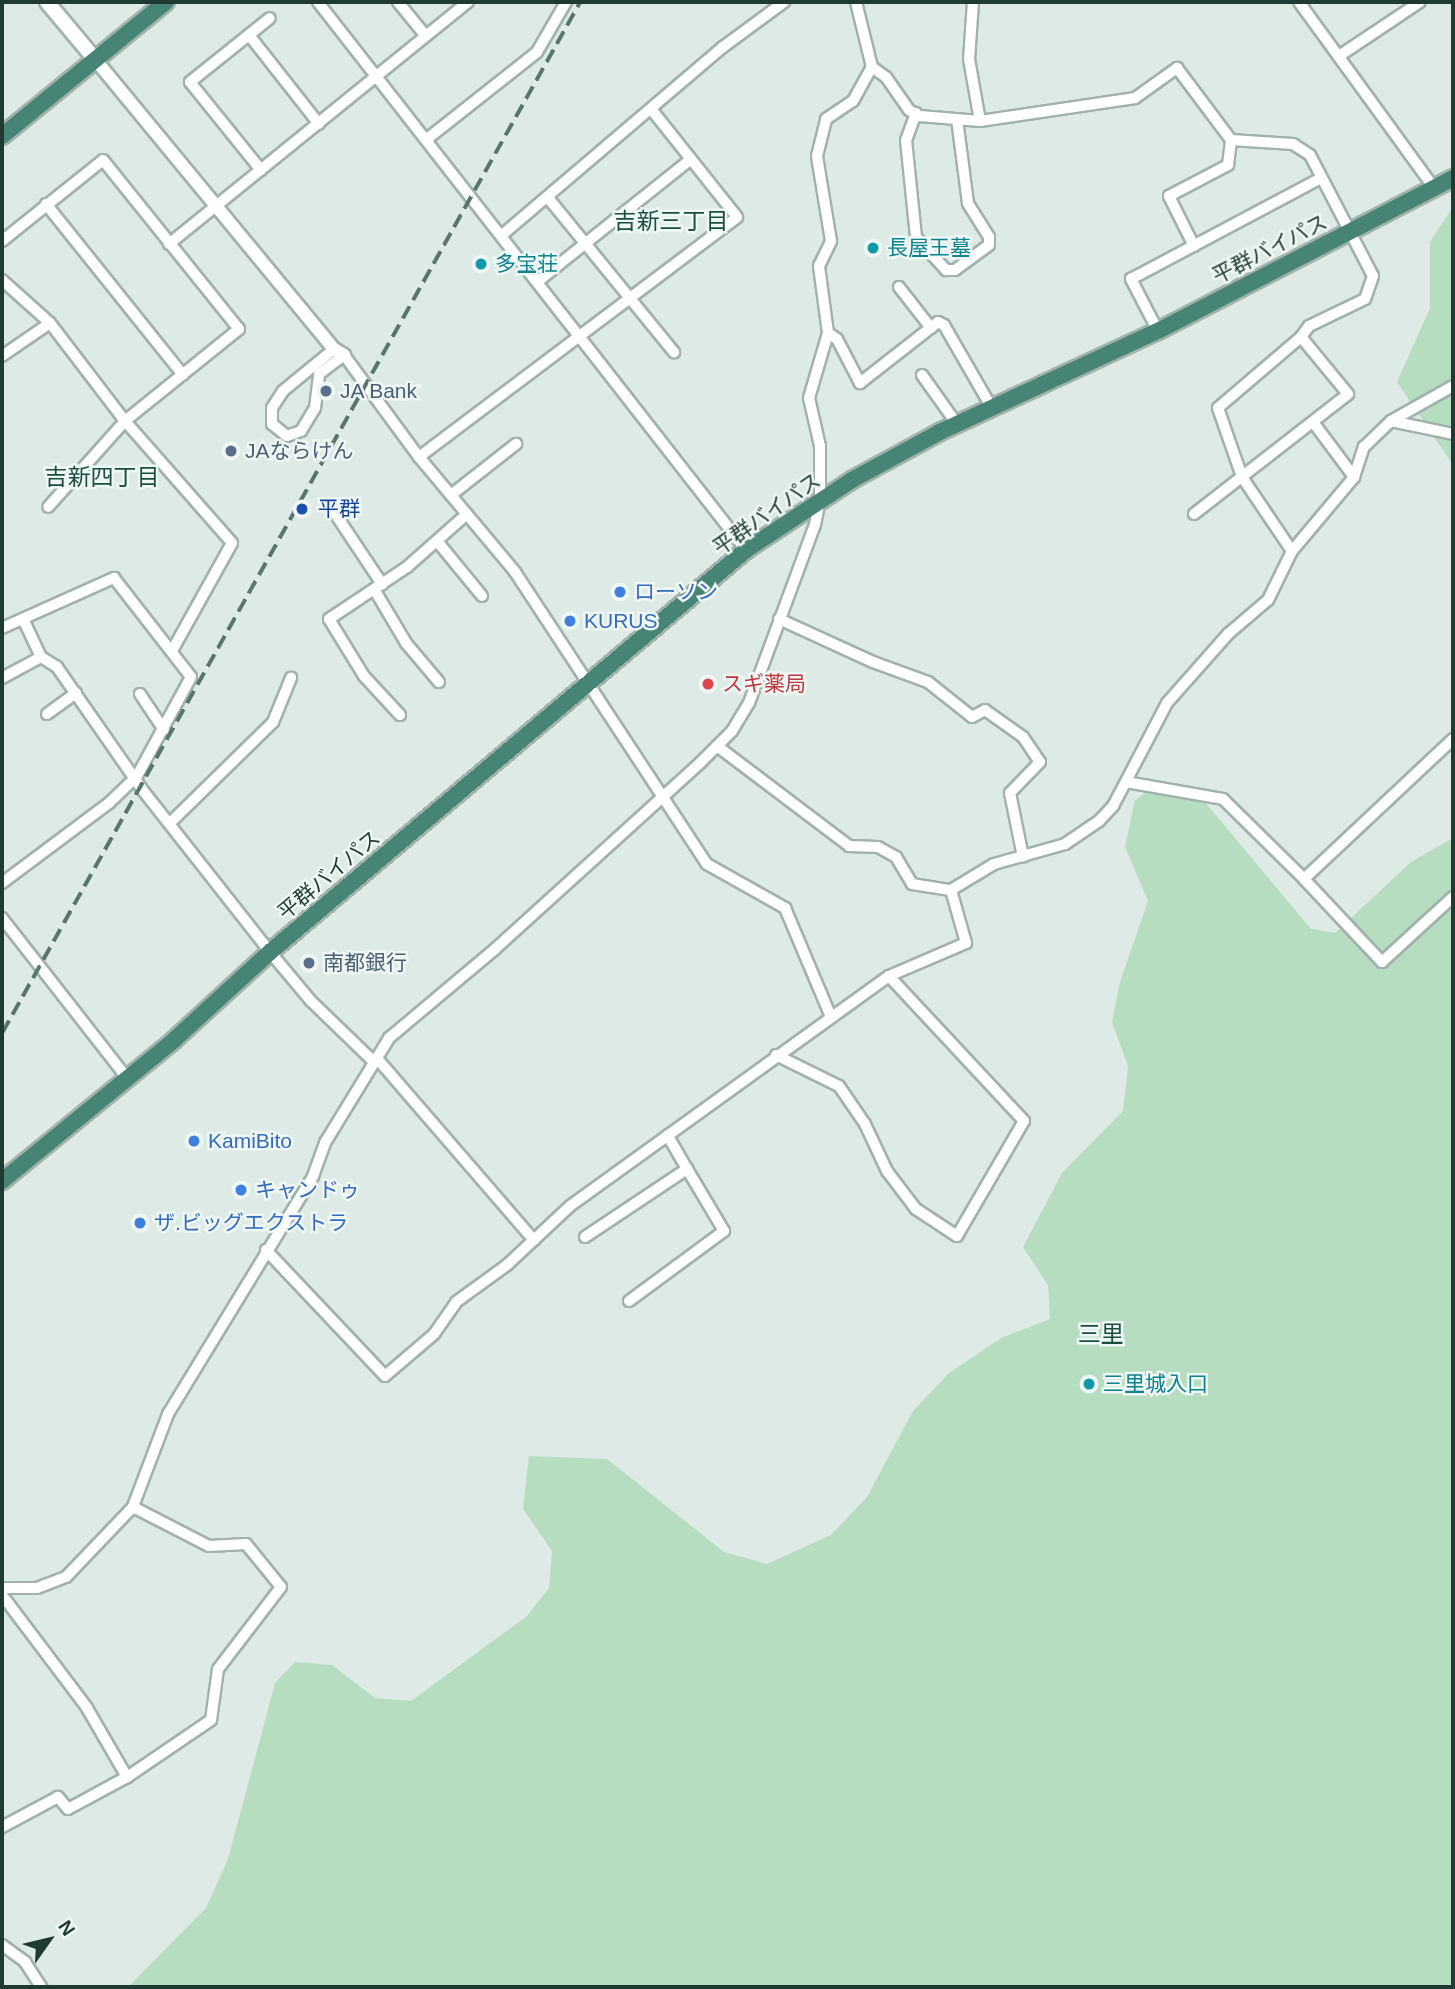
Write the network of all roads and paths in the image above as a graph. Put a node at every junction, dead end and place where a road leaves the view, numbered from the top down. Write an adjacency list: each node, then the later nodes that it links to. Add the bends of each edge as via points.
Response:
1 (47, 2): 16 (main road)
2 (318, 2): 18 (street)
3 (398, 2): 14 (street)
4 (468, 2): 14 (street)
5 (566, 2): 25 (street, via 537,52)
6 (785, 2): 19 (street, via 723,47)
7 (856, 2): 17 (street)
8 (973, 2): 22 (street, via 969,59)
9 (1299, 2): 15 (street)
10 (1420, 2): 15 (street)
11 (161, 3): 16 (highway)
12 (270, 18): 13 (street)
13 (249, 35): 23 (street); 28 (street, via 190,82)
14 (425, 35): 18 (street)
15 (1339, 56): 31 (street)
16 (94, 58): 24 (highway); 34 (street)
17 (872, 67): 20 (street); 48 (street, via 853,102 826,119 817,156 831,220 831,241 819,266)
18 (377, 76): 23 (street); 25 (street)
19 (652, 110): 27 (street); 32 (street)
20 (916, 113): 21 (street); 21 (street, via 906,140 916,236 946,270 955,270 989,246 989,237 968,203)
21 (957, 120): 22 (street)
22 (980, 121): 26 (street, via 1135,98 1177,68)
23 (320, 124): 28 (street)
24 (2, 136)
25 (427, 139): 36 (street)
26 (1231, 141): 29 (street, via 1293,144 1310,155); 40 (street, via 1228,165 1169,196)
27 (691, 159): 39 (street); 44 (street, via 737,217)
28 (261, 170): 34 (street)
29 (1321, 178): 35 (street); 40 (street)
30 (1453, 178): 31 (highway, 平群バイパス)
31 (1434, 188): 35 (highway, 平群バイパス)
32 (549, 199): 36 (street); 39 (street)
33 (46, 204): 37 (street); 38 (street, via 103,160); 54 (street)
34 (216, 206): 38 (street); 51 (street)
35 (1349, 232): 47 (highway, 平群バイパス); 50 (street, via 1373,276 1365,299 1309,326)
36 (502, 235): 42 (street)
37 (2, 241)
38 (169, 244): 54 (street, via 239,329)
39 (585, 244): 42 (street); 44 (street)
40 (1194, 246): 47 (street, via 1131,279)
41 (2, 279): 45 (street)
42 (537, 282): 49 (street)
43 (899, 287): 46 (street)
44 (630, 299): 49 (street); 52 (street)
45 (50, 323): 53 (street); 58 (street)
46 (930, 328): 48 (street, via 860,383); 57 (street, via 937,322 944,326)
47 (1158, 331): 57 (highway, 平群バイパス)
48 (828, 333): 68 (street, via 809,398 820,446)
49 (579, 337): 64 (street); 74 (street)
50 (1301, 337): 60 (street, via 1348,394); 65 (street, via 1218,408)
51 (339, 352): 51 (street, via 318,374 315,408 302,431 286,436 278,431 270,416 283,391); 64 (street)
52 (674, 352)
53 (2, 356)
54 (183, 375): 58 (street)
55 (922, 375): 61 (street)
56 (1453, 386): 59 (street)
57 (992, 408): 61 (highway, 平群バイパス)
58 (125, 421): 69 (street); 81 (street, via 232,542)
59 (1391, 421): 62 (street); 66 (street, via 1364,447)
60 (1313, 422): 65 (street); 66 (street)
61 (957, 424): 68 (highway, 平群バイパス)
62 (1453, 434)
63 (516, 444): 67 (street)
64 (419, 457): 67 (street)
65 (1242, 477): 72 (street); 75 (street)
66 (1354, 477): 75 (street)
67 (451, 495): 71 (street)
68 (820, 500): 74 (highway, 平群バイパス); 79 (street)
69 (48, 507)
70 (334, 512): 76 (street)
71 (467, 514): 73 (street); 86 (street, via 515,572)
72 (1195, 514)
73 (437, 541): 76 (street); 77 (street)
74 (746, 550): 86 (highway, 平群バイパス)
75 (1292, 551): 95 (street, via 1268,600 1228,634 1167,703)
76 (378, 587): 85 (street, via 406,643); 90 (street, via 329,619 364,676)
77 (482, 596)
78 (23, 619): 80 (street); 81 (street, via 114,578); 82 (street)
79 (779, 619): 93 (street, via 749,703); 98 (street, via 928,682 972,717 985,709 1023,737 1040,762 1010,793)
80 (2, 628)
81 (172, 651): 91 (street, via 191,677)
82 (41, 657): 83 (street); 87 (street, via 57,667)
83 (2, 678)
84 (291, 678): 97 (street, via 273,722)
85 (439, 682)
86 (592, 683): 96 (street); 104 (highway, 平群バイパス)
87 (76, 692): 89 (street); 94 (street)
88 (140, 694): 91 (street)
89 (47, 714)
90 (400, 715)
91 (164, 730): 94 (street)
92 (1453, 739): 99 (street)
93 (717, 746): 96 (street); 101 (street, via 849,846 878,848 895,857 912,884)
94 (137, 776): 97 (street); 100 (street, via 109,803)
95 (1126, 782): 98 (street, via 1099,821 1065,844); 99 (street, via 1223,799)
96 (660, 798): 106 (street, via 715,871 785,908); 108 (street, via 495,949 389,1038)
97 (170, 823): 104 (street)
98 (1023, 857): 101 (street, via 994,864)
99 (1304, 879): 102 (street, via 1382,962)
100 (2, 883)
101 (951, 890): 105 (street, via 966,943)
102 (1453, 897)
103 (2, 918): 109 (street)
104 (270, 952): 108 (street, via 311,1001); 109 (highway, 平群バイパス)
105 (889, 976): 106 (street); 107 (street, via 1024,1121 957,1236 916,1209 887,1171 865,1124 839,1086)
106 (831, 1017): 107 (street)
107 (776, 1055): 110 (street)
108 (372, 1060): 114 (street, via 381,1063); 115 (street, via 326,1142 313,1176)
109 (128, 1079): 112 (highway, 平群バイパス)
110 (667, 1135): 111 (street); 114 (street, via 570,1206)
111 (687, 1169): 113 (street); 116 (street, via 724,1231)
112 (2, 1181)
113 (585, 1237)
114 (534, 1240): 115 (street, via 456,1302 434,1334 385,1376)
115 (266, 1250): 117 (street, via 168,1414)
116 (629, 1301)
117 (132, 1508): 118 (street, via 66,1577 37,1588); 120 (street, via 209,1546 246,1544 281,1587 218,1669 211,1720)
118 (2, 1588)
119 (2, 1595): 120 (street, via 87,1708)
120 (127, 1777): 121 (street, via 68,1809 58,1797)
121 (2, 1827)
122 (2, 1945): 123 (street, via 25,1962)
123 (41, 1987)

